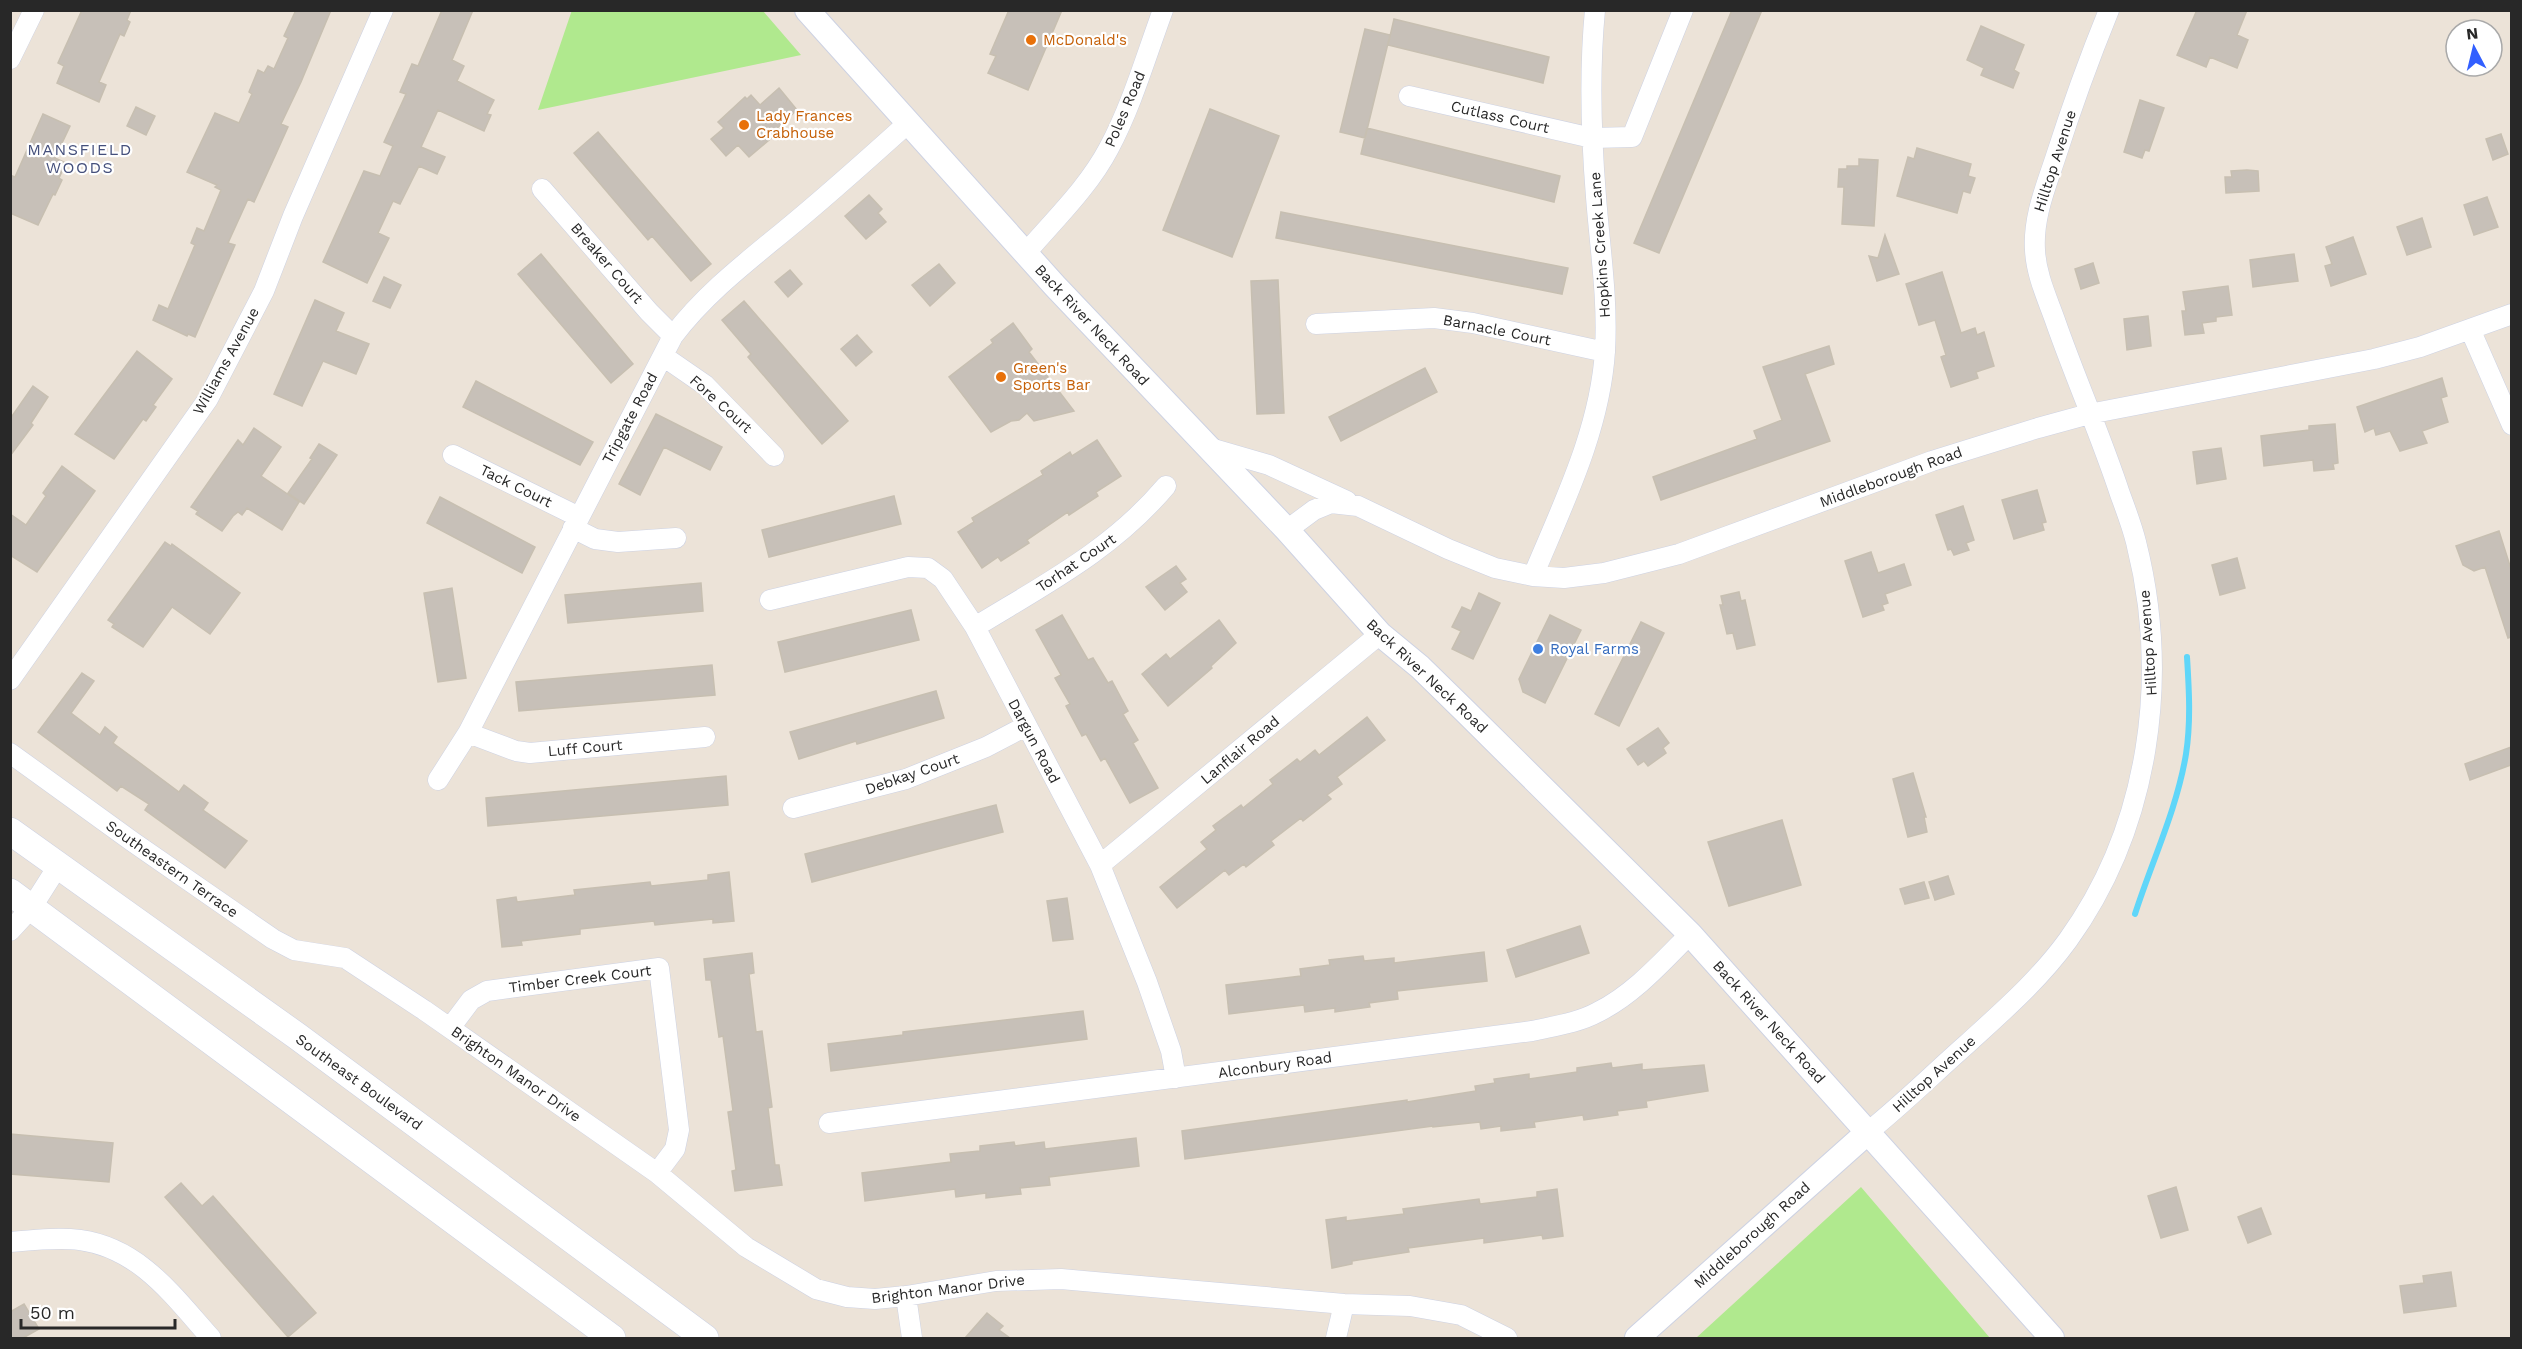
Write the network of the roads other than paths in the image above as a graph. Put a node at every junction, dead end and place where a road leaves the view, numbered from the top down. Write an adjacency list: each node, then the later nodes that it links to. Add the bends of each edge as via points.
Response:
1 (34, 10): 8 (street)
2 (383, 10): 34 (street, Williams Avenue, via 264,291 218,382)
3 (807, 10): 10 (street, Back River Neck Road)
4 (1163, 10): 13 (street, Poles Road, via 1108,150 1074,199)
5 (1595, 10): 11 (street, Hopkins Creek Lane)
6 (1683, 10): 11 (street, Cutlass Court, via 1632,137)
7 (2109, 10): 20 (street, Hilltop Avenue, via 2036,216 2035,252 2043,287)
8 (10, 59)
9 (1409, 96): 11 (street, Cutlass Court)
10 (908, 123): 13 (street, Back River Neck Road); 17 (street, Tripgate Road, via 734,272)
11 (1592, 138): 18 (street, Hopkins Creek Lane, via 1606,298)
12 (542, 189): 17 (street, Breaker Court)
13 (1025, 254): 22 (street, Back River Neck Road)
14 (2511, 314): 16 (street, Middleborough Road)
15 (1316, 324): 18 (street, Barnacle Court, via 1434,318)
16 (2470, 329): 20 (street, Middleborough Road, via 2374,359); 21 (street)
17 (673, 336): 19 (street, Tripgate Road)
18 (1605, 352): 30 (street, Hopkins Creek Lane, via 1587,441)
19 (663, 356): 24 (street, Fore Court, via 705,386); 27 (street, Tripgate Road)
20 (2089, 414): 30 (street, Middleborough Road, via 1932,461 1669,557 1604,573 1564,578); 51 (street, Hilltop Avenue, via 2136,541 2147,600 2152,704 2131,814 2095,897 2043,971)
21 (2511, 425)
22 (1206, 447): 26 (street, via 1269,465); 28 (street, Back River Neck Road)
23 (453, 455): 27 (street, Tack Court)
24 (774, 456)
25 (1166, 486): 32 (street, Torhat Court, via 1106,546)
26 (1358, 506): 28 (street, Middleborough Road, via 1331,503); 30 (street, Middleborough Road, via 1495,568)
27 (576, 523): 29 (street, Tack Court, via 595,539 618,542); 36 (street, Tripgate Road)
28 (1287, 530): 33 (street, Back River Neck Road)
29 (676, 538)
30 (1533, 576)
31 (770, 600): 32 (street, Dargun Road, via 895,568 928,568 944,579)
32 (975, 627): 35 (street, Dargun Road)
33 (1380, 634): 42 (street, Lanflair Road); 46 (street, Back River Neck Road, via 1466,712)
34 (10, 680)
35 (1026, 726): 40 (street, Debkay Court, via 933,769); 42 (street, Dargun Road)
36 (468, 733): 37 (street, Luff Court, via 530,753); 39 (street, Tripgate Road)
37 (705, 737)
38 (10, 753): 47 (street, Southeastern Terrace, via 273,939 294,950)
39 (438, 780)
40 (793, 808)
41 (10, 831): 43 (main road, Southeast Boulevard)
42 (1100, 865): 49 (street, Dargun Road, via 1172,1051)
43 (58, 866): 44 (street); 58 (main road, Southeast Boulevard, via 297,1036)
44 (21, 900): 45 (street); 57 (main road)
45 (10, 931)
46 (1690, 934): 49 (street, Alconbury Road, via 1618,1001 1574,1022 1532,1031); 51 (street, Back River Neck Road)
47 (345, 958): 48 (street, Brighton Manor Drive)
48 (450, 1028): 52 (street, Brighton Manor Drive); 52 (street, Timber Creek Court, via 471,1000 487,991 659,968 679,1131 675,1149)
49 (1176, 1078): 50 (street, Alconbury Road)
50 (829, 1122)
51 (1868, 1132): 62 (street, Middleborough Road); 63 (street, Back River Neck Road)
52 (657, 1173): 54 (street, Brighton Manor Drive, via 746,1247 816,1289 861,1299)
53 (10, 1242): 56 (street, via 80,1240 110,1247 139,1263 161,1282)
54 (906, 1296): 55 (street, Brighton Manor Drive, via 996,1281 1061,1279); 59 (street)
55 (1344, 1304): 60 (street); 61 (street, Brighton Manor Drive, via 1442,1311)
56 (211, 1338)
57 (612, 1338)
58 (705, 1338)
59 (912, 1338)
60 (1336, 1338)
61 (1507, 1338)
62 (1637, 1338)
63 (2052, 1338)

